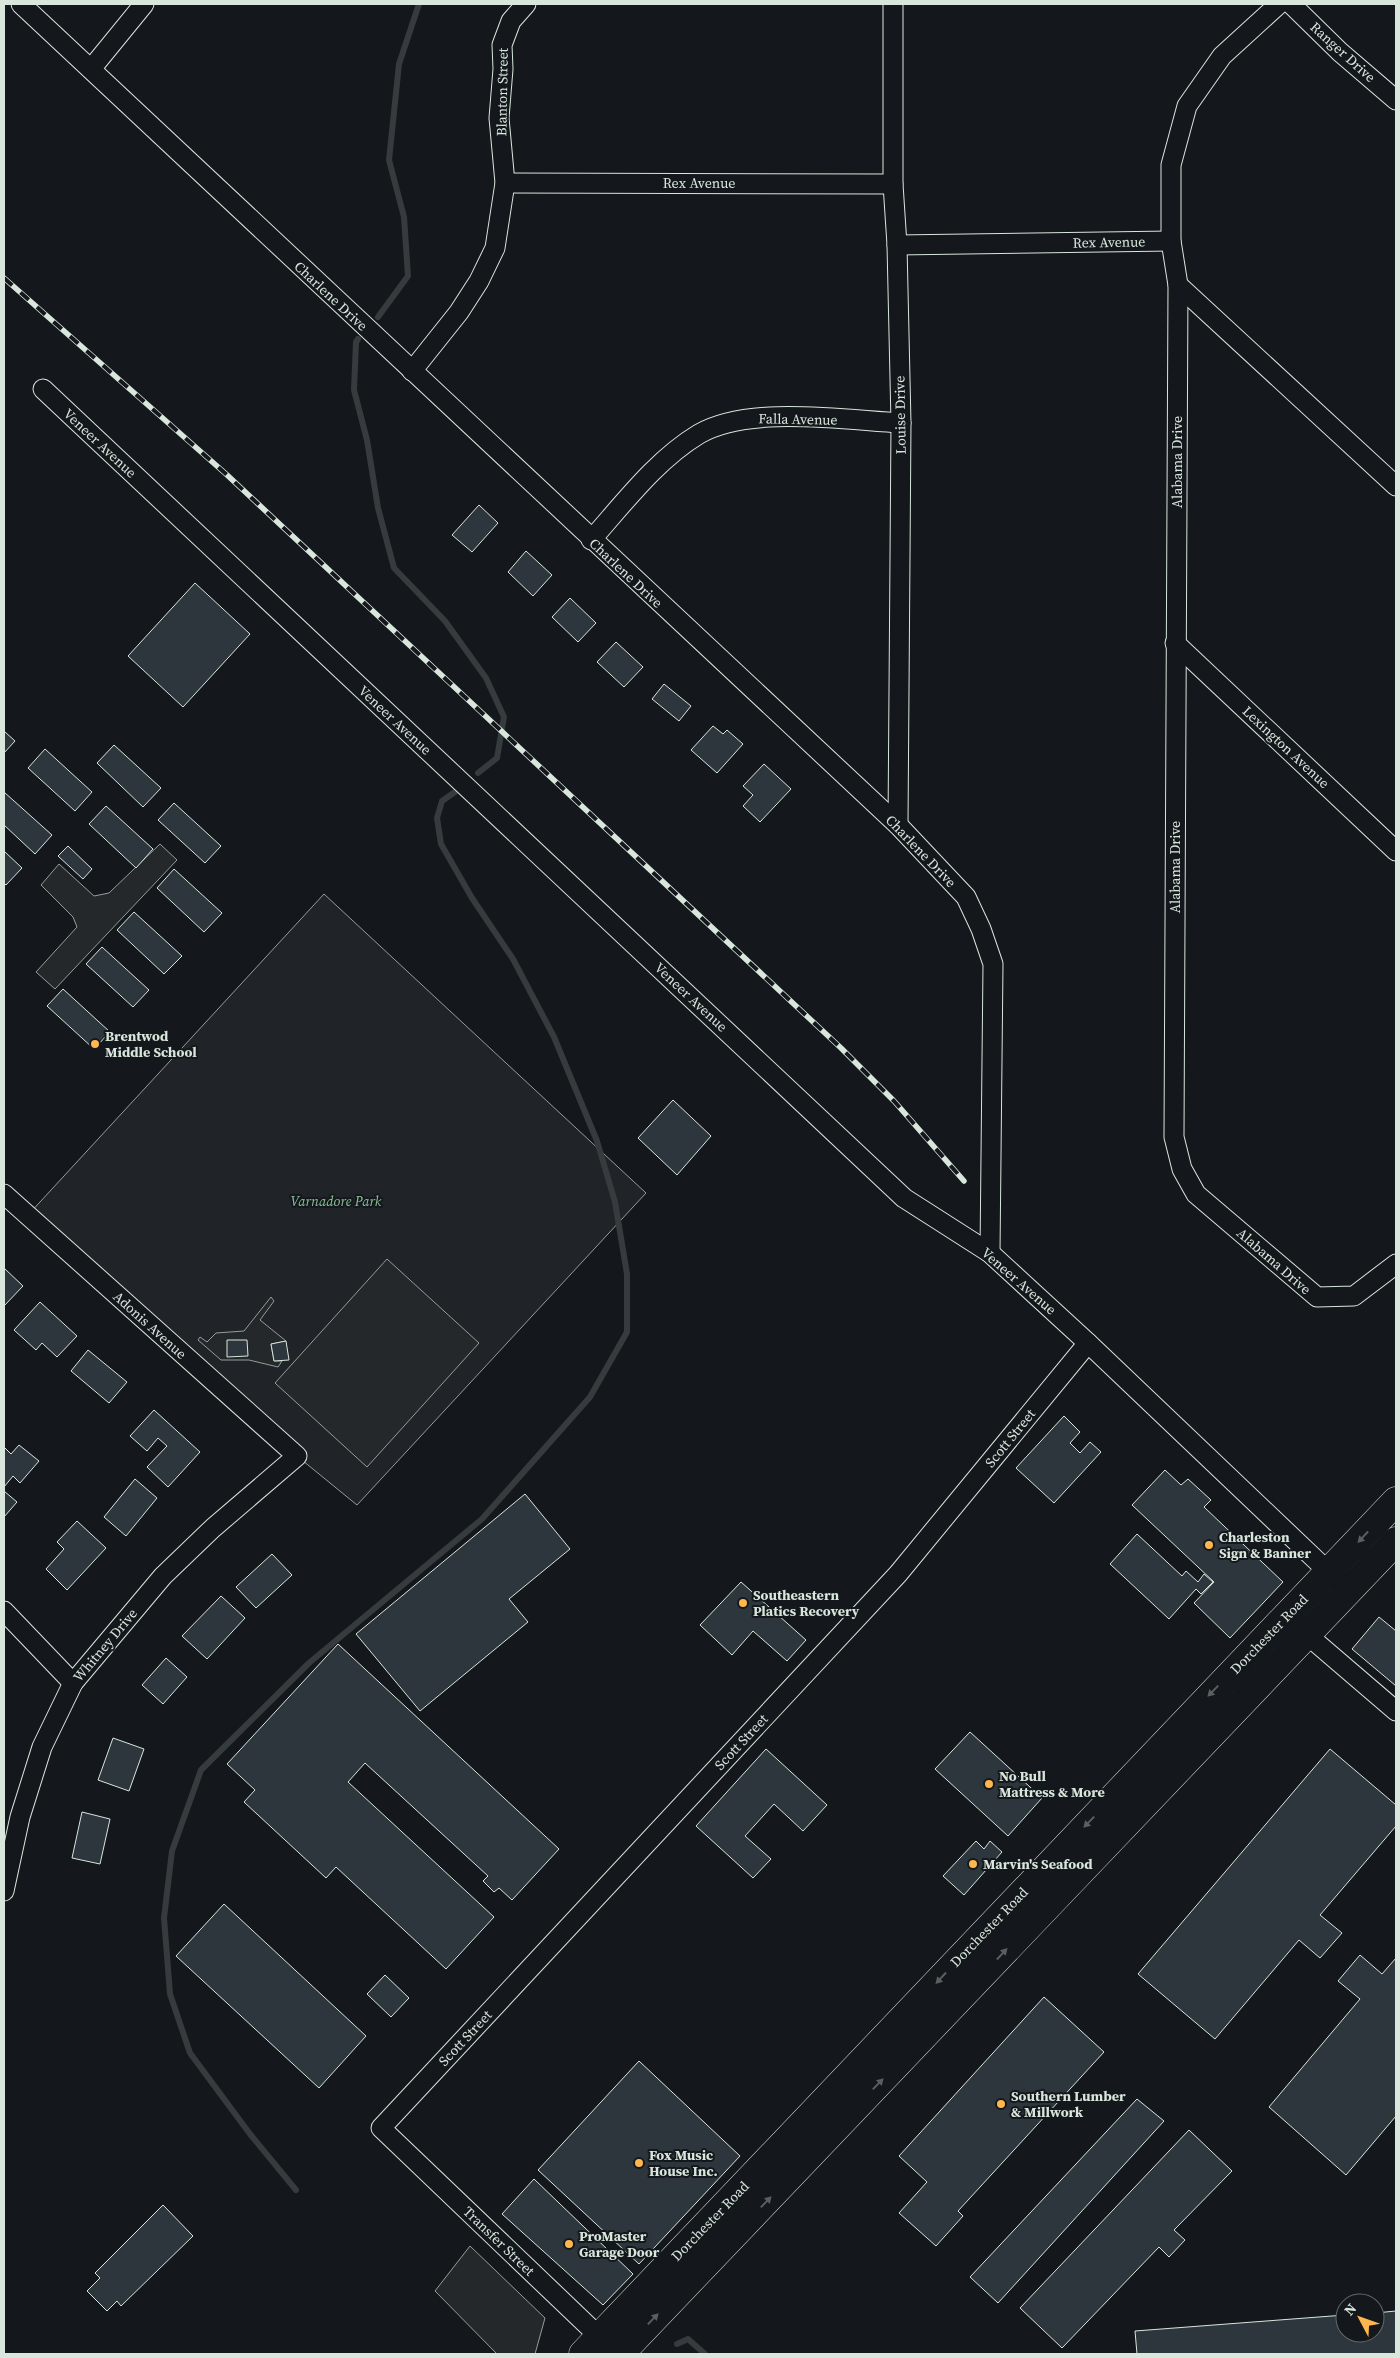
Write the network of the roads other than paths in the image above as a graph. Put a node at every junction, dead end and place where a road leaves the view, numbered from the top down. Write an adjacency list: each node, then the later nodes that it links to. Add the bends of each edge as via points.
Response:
1 (20, 4): 7 (street, Charlene Drive)
2 (144, 4): 7 (street)
3 (526, 4): 9 (street, Blanton Street, via 510,22 502,45 499,118)
4 (893, 4): 10 (street, Louise Drive)
5 (1279, 4): 11 (street, Alabama Drive, via 1222,56 1187,106 1171,166)
6 (1292, 4): 8 (street, Ranger Drive, via 1340,52)
7 (91, 69): 14 (street, Charlene Drive)
8 (1396, 100)
9 (506, 183): 10 (street, Rex Avenue); 14 (street, Blanton Street, via 495,248 479,280 459,312)
10 (893, 184): 12 (street, Louise Drive)
11 (1171, 241): 12 (street, Rex Avenue); 13 (street, Alabama Drive)
12 (897, 245): 16 (street, Louise Drive)
13 (1178, 285): 17 (street); 19 (street, Alabama Drive)
14 (412, 371): 18 (street, Charlene Drive)
15 (43, 389): 23 (street, Veneer Avenue, via 904,1198)
16 (901, 423): 18 (street, Falla Avenue, via 761,417 725,424 701,433 649,474); 20 (street, Louise Drive)
17 (1396, 486)
18 (591, 540): 20 (street, Charlene Drive)
19 (1176, 643): 21 (street, Lexington Avenue); 24 (street, Alabama Drive, via 1174,1137 1182,1169 1196,1194 1317,1298 1354,1296)
20 (898, 826): 23 (street, Charlene Drive, via 966,897 993,964)
21 (1396, 850)
22 (4, 1194): 26 (street, Adonis Avenue)
23 (990, 1253): 25 (street, Veneer Avenue)
24 (1396, 1264)
25 (1088, 1343): 29 (street, Veneer Avenue); 37 (street, Scott Street, via 898,1574)
26 (297, 1456): 34 (street, Whitney Drive, via 162,1576)
27 (1396, 1501): 29 (main road, Dorchester Road, one-way to 29)
28 (1396, 1541): 30 (main road, Dorchester Road)
29 (1330, 1572): 30 (street, Veneer Avenue); 32 (main road, Dorchester Road)
30 (1349, 1591): 33 (main road, Dorchester Road)
31 (4, 1611): 34 (street)
32 (1286, 1616): 33 (street); 38 (main road, Dorchester Road, one-way to 38)
33 (1307, 1636): 35 (street); 38 (main road, Dorchester Road, one-way to 33)
34 (73, 1683): 36 (street, Whitney Drive, via 39,1756 20,1817)
35 (1396, 1711)
36 (4, 1891)
37 (381, 2128): 38 (street, Transfer Street)
38 (605, 2350)

